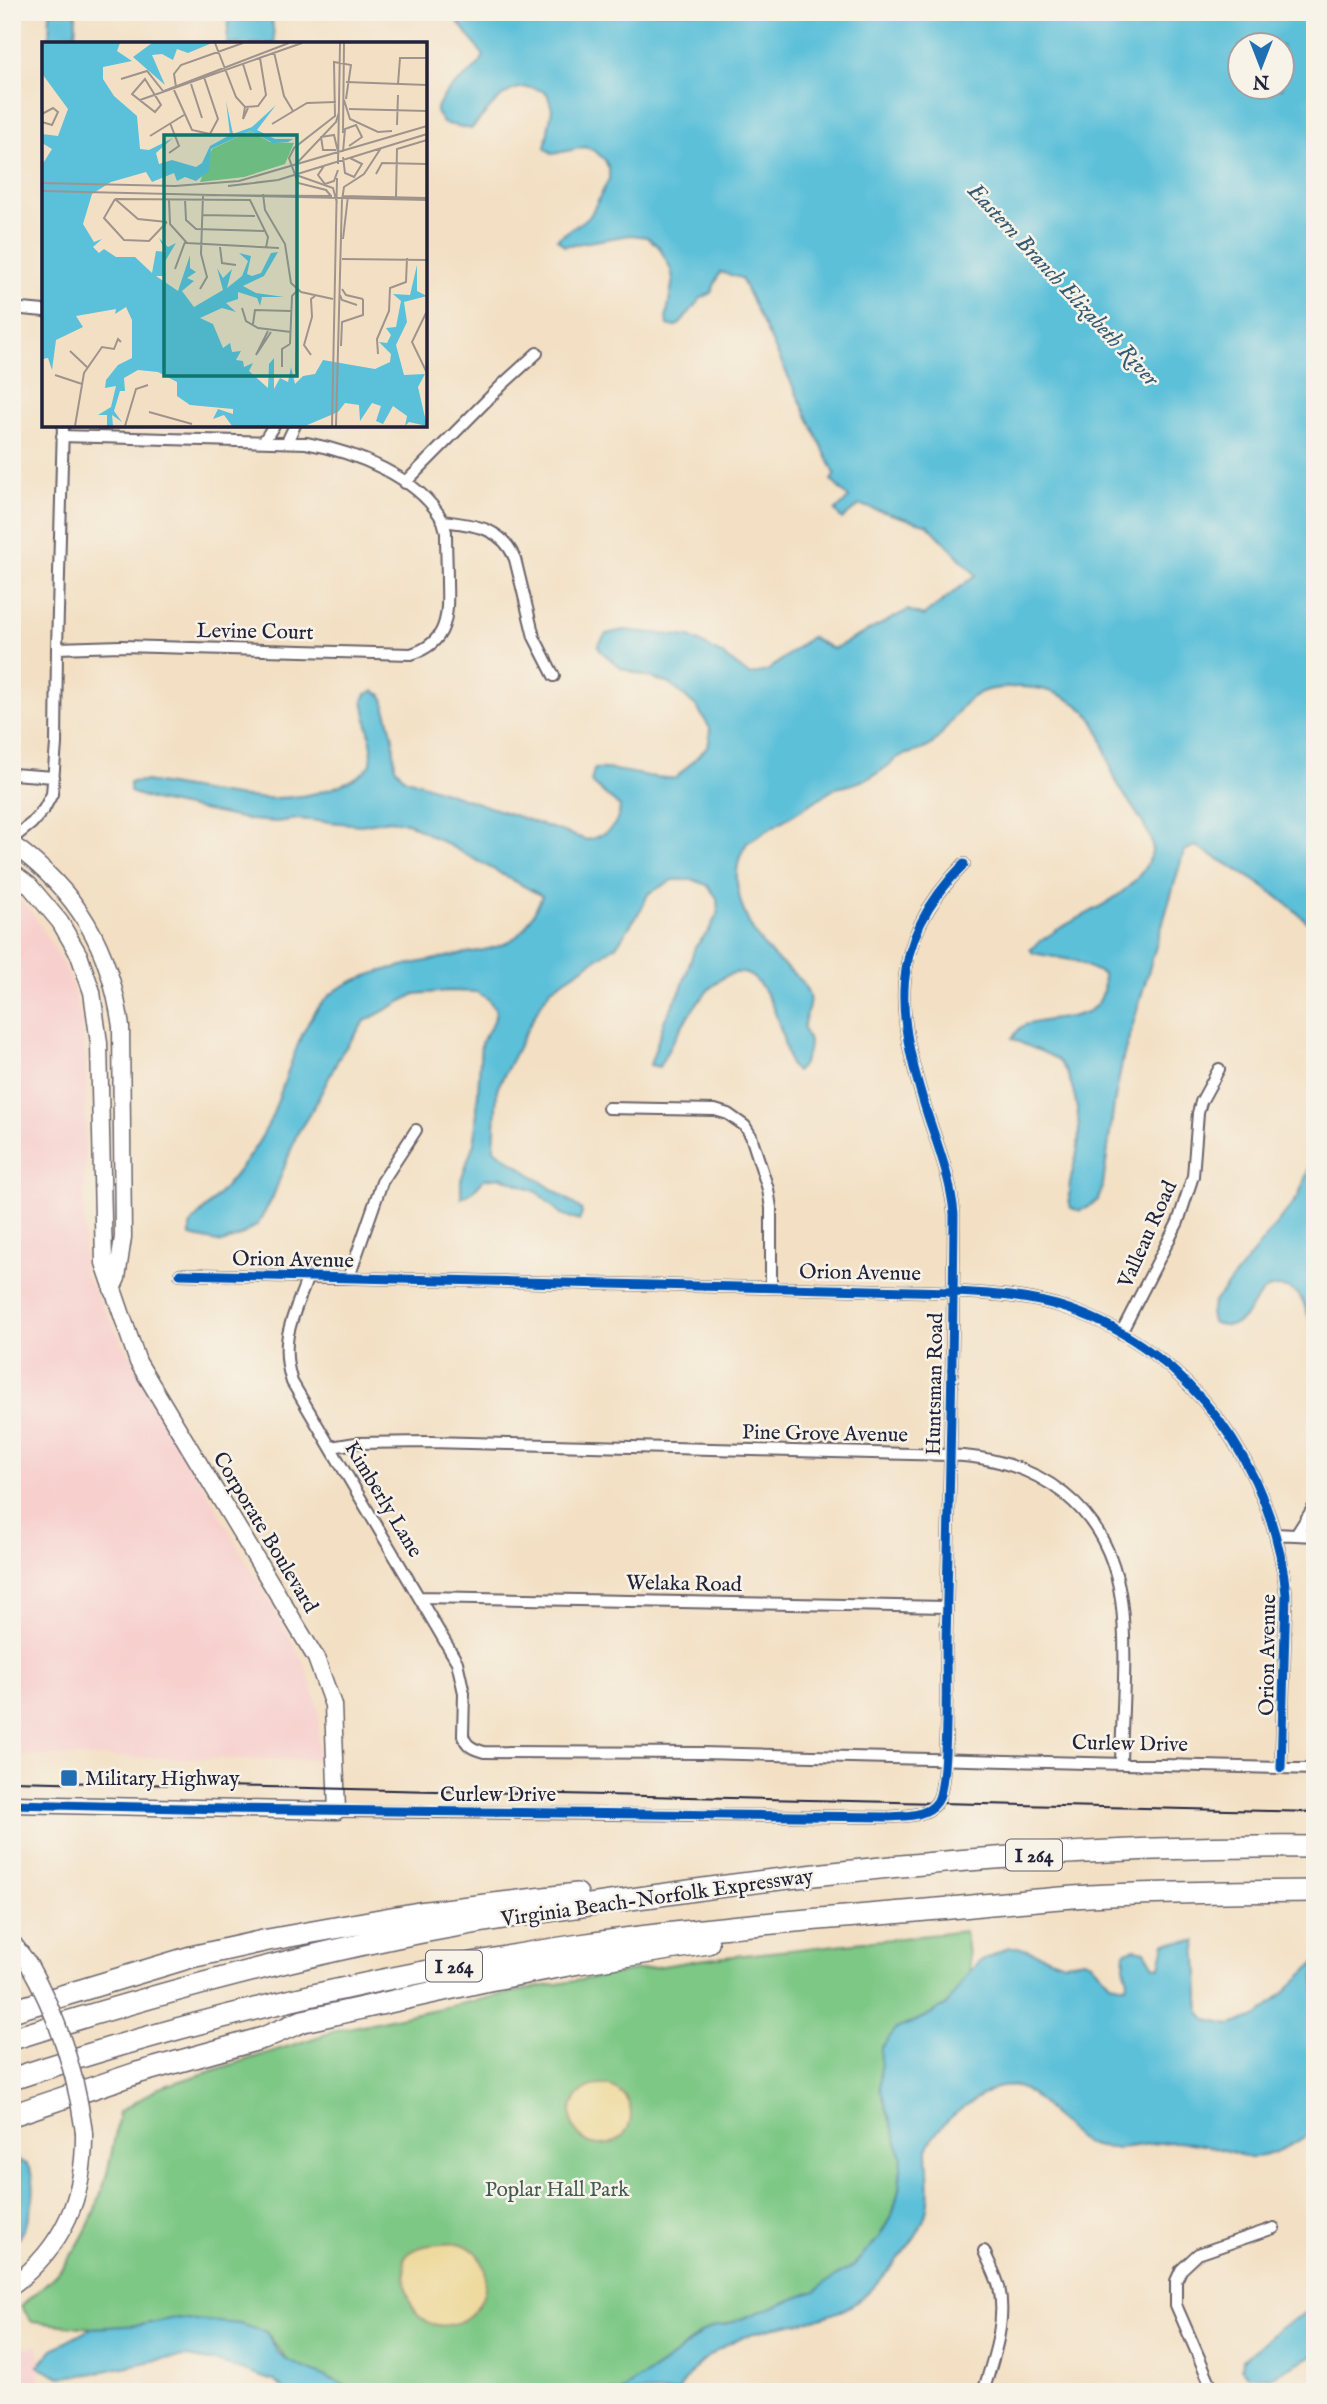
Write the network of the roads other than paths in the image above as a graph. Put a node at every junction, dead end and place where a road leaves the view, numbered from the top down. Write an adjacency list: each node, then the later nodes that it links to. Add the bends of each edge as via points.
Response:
1 (12, 308): 2 (street)
2 (42, 311)
3 (537, 354): 9 (street)
4 (273, 427): 7 (street)
5 (294, 427): 8 (street)
6 (62, 431): 7 (street); 11 (street)
7 (264, 441): 8 (street)
8 (287, 442): 9 (street, via 337,449)
9 (405, 483): 10 (street, via 428,500)
10 (443, 521): 11 (street, Levine Court, via 447,616 443,631 428,647 411,654); 12 (street, via 489,531 502,536 511,547 534,637)
11 (57, 648): 14 (street)
12 (554, 676)
13 (12, 774): 14 (street)
14 (54, 777): 15 (street, via 50,800)
15 (12, 842): 25 (street, via 48,872 88,924 117,1000 123,1237)
16 (964, 864): 26 (street, Huntsman Road, via 937,896 912,942 904,990 908,1047 952,1189)
17 (12, 872): 25 (street, Corporate Boulevard, via 60,922 79,955 92,992 99,1044 104,1263)
18 (1219, 1069): 27 (street, Valleau Road, via 1198,1113 1193,1176 1178,1222)
19 (608, 1108): 24 (street, via 715,1110 745,1126 768,1189)
20 (415, 1130): 23 (street, via 382,1182)
21 (180, 1274): 22 (street, Orion Avenue)
22 (308, 1276): 23 (street, Orion Avenue); 28 (street, Kimberly Lane, via 287,1335 286,1365)
23 (348, 1277): 24 (street, Orion Avenue)
24 (771, 1288): 26 (street, Orion Avenue)
25 (112, 1289): 42 (street, Corporate Boulevard, via 138,1362 328,1685 334,1713)
26 (954, 1292): 27 (street, Orion Avenue, via 1000,1294 1068,1308); 29 (street, Huntsman Road)
27 (1121, 1333): 31 (street, Orion Avenue, via 1172,1369 1217,1416 1246,1461)
28 (331, 1447): 29 (street, Pine Grove Avenue, via 430,1442); 34 (street, Kimberly Lane)
29 (950, 1455): 35 (street, Huntsman Road); 38 (street, Pine Grove Avenue, via 991,1459 1035,1474 1066,1495 1097,1531 1108,1551 1121,1597)
30 (1315, 1505): 32 (street)
31 (1275, 1534): 32 (street); 39 (street, Orion Avenue, via 1286,1594)
32 (1296, 1535): 33 (street)
33 (1315, 1536)
34 (420, 1597): 35 (street, Welaka Road); 36 (street, Kimberly Lane, via 462,1677)
35 (947, 1607): 37 (street, Huntsman Road)
36 (464, 1741): 37 (street, Curlew Drive, via 484,1752)
37 (943, 1760): 38 (street, Curlew Drive); 42 (street, Curlew Drive, via 935,1805 906,1816)
38 (1121, 1763): 39 (street, Curlew Drive)
39 (1282, 1768): 40 (street, Curlew Drive)
40 (1315, 1769)
41 (12, 1804): 42 (street, Curlew Drive)
42 (337, 1811)
43 (1315, 1847): 44 (highway, Virginia Beach-Norfolk Expressway / I 264, via 1003,1857)
44 (698, 1889): 48 (highway, via 564,1894 353,1923 191,1957); 51 (highway, Virginia Beach-Norfolk Expressway / I 264, via 476,1923 331,1952 192,1985)
45 (1315, 1891): 46 (highway, Virginia Beach-Norfolk Expressway / I 264, via 1090,1896)
46 (906, 1912): 52 (highway, Virginia Beach-Norfolk Expressway / I 264, via 653,1936 425,1972 184,2026); 53 (highway, via 579,1963 366,2007 303,2021 263,2038)
47 (12, 1942): 58 (street, bridge, via 40,1984 64,2044 83,2132 83,2171 67,2222 41,2260)
48 (119, 1978): 49 (highway); 50 (highway)
49 (12, 2001)
50 (12, 2011)
51 (12, 2039)
52 (12, 2079)
53 (55, 2099): 54 (highway); 55 (highway)
54 (12, 2115)
55 (12, 2121)
56 (1275, 2228): 60 (street, via 1198,2254 1176,2281 1176,2305)
57 (984, 2252): 59 (street, via 999,2284 1002,2311)
58 (12, 2286)
59 (983, 2392)
60 (1214, 2392)

